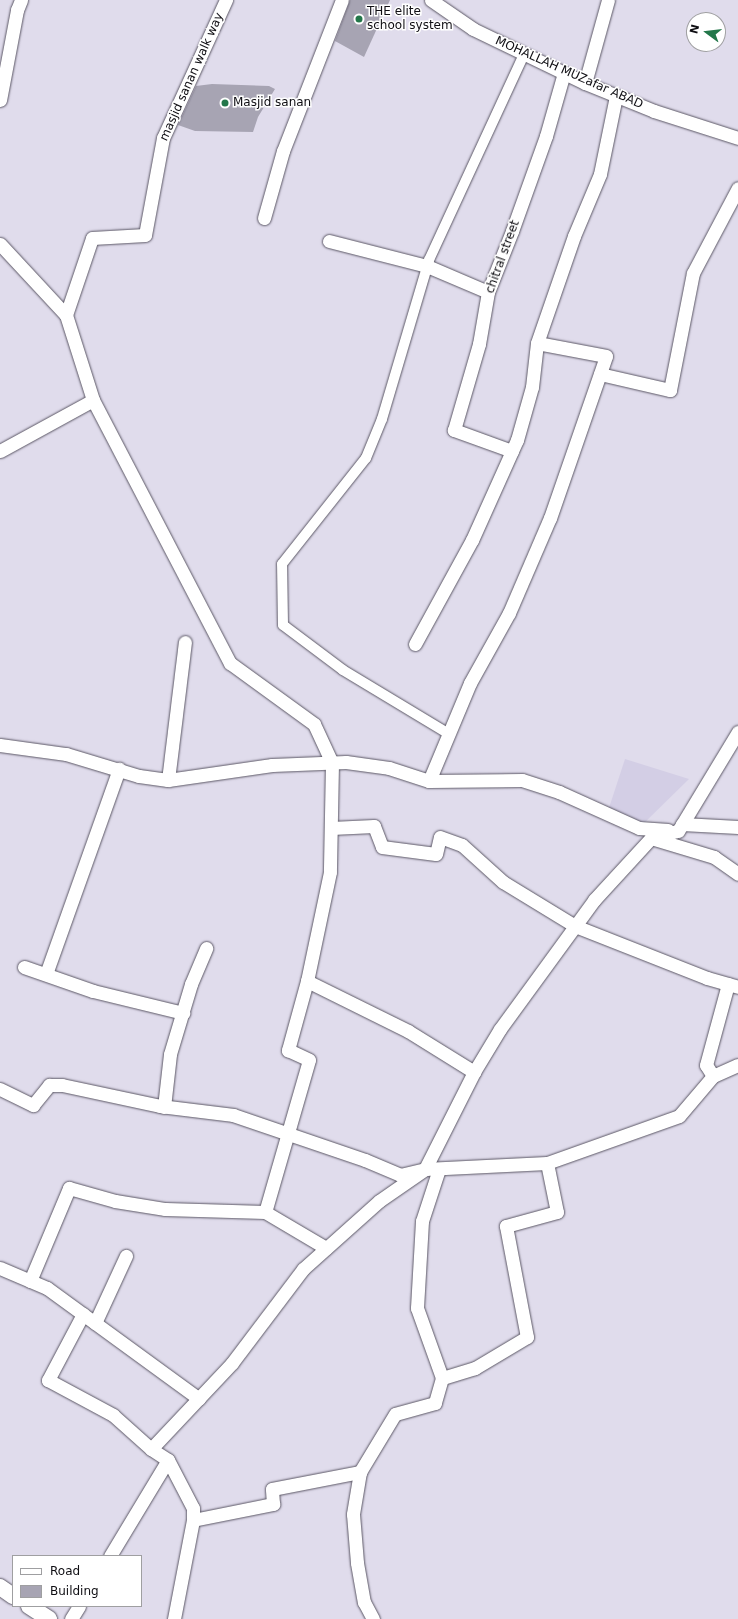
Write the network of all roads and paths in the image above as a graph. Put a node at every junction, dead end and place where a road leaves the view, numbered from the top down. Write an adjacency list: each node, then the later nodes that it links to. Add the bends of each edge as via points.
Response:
1 (21, 0): 10 (street, via 16,10)
2 (226, 0): 18 (street, masjid sanan walk way, via 163,138 145,235 92,238)
3 (342, 0): 13 (street, via 282,151)
4 (431, 0): 6 (street, MOHALLAH MUZafar ABAD, via 473,29)
5 (608, 0): 8 (street)
6 (524, 54): 7 (street, MOHALLAH MUZafar ABAD); 16 (street)
7 (564, 73): 8 (street, MOHALLAH MUZafar ABAD); 17 (street, chitral street, via 546,136)
8 (585, 83): 9 (street, MOHALLAH MUZafar ABAD)
9 (616, 96): 11 (street, MOHALLAH MUZafar ABAD); 19 (street, via 600,174 574,236)
10 (0, 100)
11 (738, 138)
12 (738, 188): 20 (street, via 693,272 670,390)
13 (264, 218)
14 (329, 241): 16 (street)
15 (1, 247): 18 (street)
16 (427, 266): 17 (street); 27 (street, via 382,419 366,458 282,564 283,625 343,670)
17 (488, 292): 23 (street, chitral street, via 479,344 454,430)
18 (66, 315): 21 (street)
19 (537, 343): 20 (street, via 606,356); 23 (street, via 532,387)
20 (600, 374): 27 (street, via 550,518 509,613 470,683)
21 (93, 400): 22 (street); 29 (street, via 230,663 314,724)
22 (0, 451)
23 (512, 451): 25 (street, via 472,540)
24 (185, 642): 31 (street)
25 (415, 644)
26 (738, 732): 33 (street)
27 (449, 734): 32 (street)
28 (0, 745): 30 (street, via 66,754)
29 (332, 763): 31 (street, via 272,765); 32 (street, via 346,762 389,768); 35 (street)
30 (119, 770): 31 (street); 41 (street)
31 (168, 780)
32 (429, 781): 33 (street, via 522,780 559,792 639,828)
33 (680, 827): 34 (street); 36 (street)
34 (738, 827)
35 (331, 828): 38 (street, via 374,826 382,847 436,854 440,838 462,845 504,882); 42 (street, via 330,872)
36 (650, 838): 37 (street, via 714,857); 38 (street, via 594,900)
37 (738, 874)
38 (575, 926): 43 (street, via 707,978); 46 (street, via 500,1029)
39 (206, 948): 44 (street, via 191,984)
40 (24, 967): 41 (street)
41 (46, 974): 44 (street, via 93,991)
42 (307, 980): 46 (street, via 408,1031); 50 (street, via 288,1050 309,1060)
43 (733, 985): 47 (street, via 706,1064)
44 (183, 1014): 49 (street, via 170,1054)
45 (738, 1065): 47 (street)
46 (474, 1072): 52 (street)
47 (713, 1076): 51 (street, via 679,1116)
48 (0, 1089): 49 (street, via 33,1105 49,1085 62,1085)
49 (164, 1107): 50 (street, via 233,1115)
50 (289, 1134): 52 (street, via 400,1175); 54 (street)
51 (547, 1163): 53 (street); 61 (street, via 557,1212 506,1226 527,1337 475,1368)
52 (425, 1169): 53 (street); 55 (street, via 379,1201)
53 (438, 1169): 61 (street, via 422,1222 417,1308)
54 (265, 1212): 55 (street); 58 (street, via 165,1209 115,1202 69,1188)
55 (326, 1248): 62 (street, via 303,1269 232,1363)
56 (126, 1256): 60 (street)
57 (0, 1268): 58 (street)
58 (30, 1281): 59 (street, via 46,1288)
59 (83, 1314): 60 (street); 63 (street, via 48,1380 113,1415)
60 (95, 1323): 62 (street)
61 (442, 1378): 65 (street, via 435,1404 395,1414)
62 (199, 1399): 63 (street)
63 (151, 1449): 64 (street)
64 (168, 1460): 66 (street, via 193,1508); 67 (street)
65 (360, 1472): 66 (street, via 272,1489 273,1504); 75 (street, via 353,1514 357,1563 364,1602)
66 (193, 1520): 74 (street)
67 (111, 1555)
68 (0, 1587): 69 (street)
69 (12, 1595)
70 (31, 1607): 72 (street)
71 (78, 1607): 73 (street)
72 (49, 1619)
73 (71, 1619)
74 (174, 1619)
75 (373, 1619)

